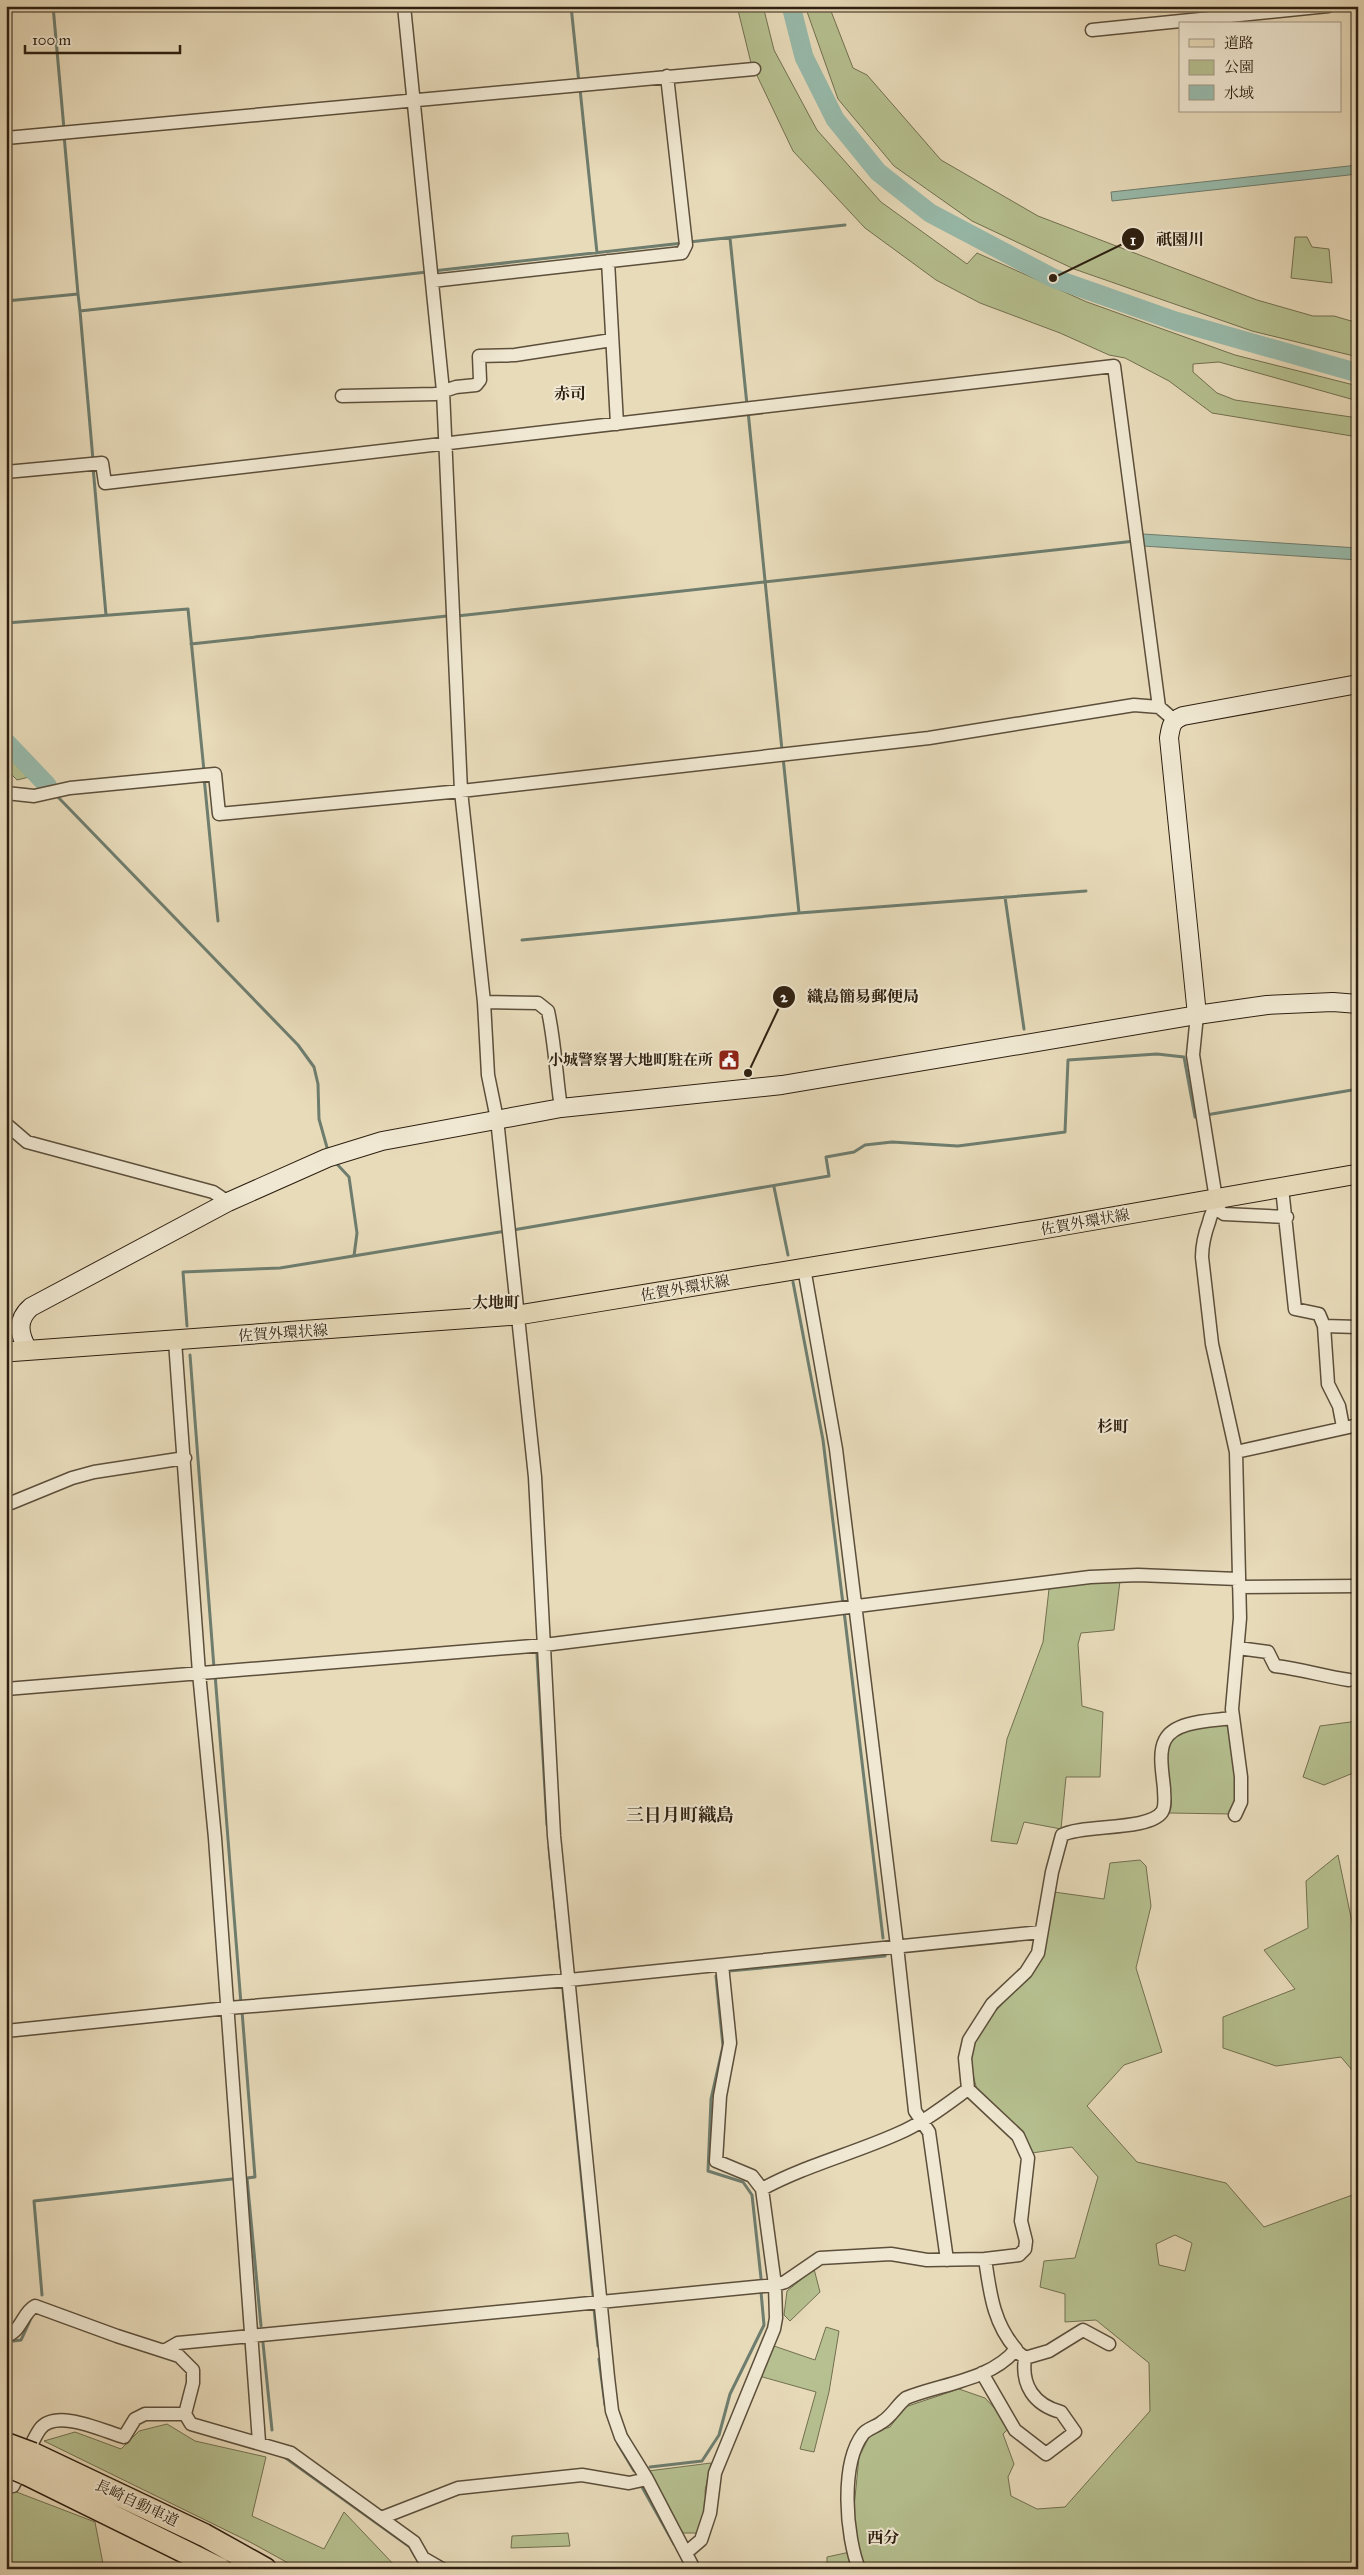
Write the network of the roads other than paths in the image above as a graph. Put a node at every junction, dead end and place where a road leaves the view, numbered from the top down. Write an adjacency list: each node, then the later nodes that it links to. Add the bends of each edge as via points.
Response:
1 (404, 6): 6 (street)
2 (1328, 6): 3 (street)
3 (1092, 30)
4 (754, 68): 5 (street)
5 (667, 76): 6 (street); 8 (street, via 685,241 682,252)
6 (414, 100): 7 (street); 9 (street)
7 (6, 138)
8 (608, 261): 9 (street); 10 (street)
9 (431, 275): 11 (street)
10 (612, 340): 11 (street, via 480,356 480,380 476,385); 13 (street)
11 (443, 391): 12 (street, via 435,394); 14 (street)
12 (342, 396)
13 (617, 424): 14 (street); 17 (street, via 1114,366)
14 (445, 444): 15 (street, via 105,483 102,463); 19 (street)
15 (6, 472)
16 (1358, 684): 18 (street)
17 (1160, 707): 18 (street); 19 (street, via 1134,705 928,738)
18 (1174, 720): 23 (street, via 1169,738)
19 (461, 791): 20 (street, via 219,814 215,774 70,788 34,796); 21 (street)
20 (6, 793)
21 (484, 1002): 24 (street, via 538,1003 548,1011 555,1044); 25 (street, via 488,1075)
22 (1358, 1004): 23 (street, via 1267,1005)
23 (1197, 1014): 24 (street, via 782,1085); 30 (street, via 1194,1054)
24 (561, 1108): 25 (street)
25 (497, 1119): 29 (street, via 382,1141 331,1156); 33 (street)
26 (6, 1124): 29 (street, via 27,1142 213,1192)
27 (1358, 1174): 28 (main road, 佐賀外環状線)
28 (1282, 1188): 30 (main road, 佐賀外環状線); 31 (street)
29 (228, 1202): 37 (street, via 31,1307 20,1322 22,1339)
30 (1216, 1204): 31 (street, via 1224,1214); 32 (main road, 佐賀外環状線); 41 (street, via 1209,1220 1202,1257 1212,1344)
31 (1287, 1217): 34 (street, via 1295,1309 1319,1314)
32 (804, 1268): 33 (main road, 佐賀外環状線); 46 (street, via 836,1448)
33 (518, 1315): 36 (main road, 佐賀外環状線); 47 (street, via 535,1477)
34 (1324, 1326): 35 (street); 40 (street, via 1328,1384 1340,1406)
35 (1358, 1327)
36 (175, 1341): 37 (main road, 佐賀外環状線); 42 (street)
37 (28, 1350): 38 (main road, 佐賀外環状線)
38 (6, 1352)
39 (1358, 1426): 40 (street)
40 (1343, 1427): 41 (street)
41 (1236, 1452): 44 (street)
42 (185, 1458): 43 (street, via 94,1472); 49 (street)
43 (6, 1505)
44 (1238, 1583): 45 (street); 46 (street, via 1138,1575 1090,1577); 48 (street)
45 (1358, 1586)
46 (854, 1605): 47 (street); 55 (street)
47 (544, 1645): 49 (street); 57 (street, via 554,1836)
48 (1238, 1648): 50 (street, via 1268,1652 1275,1666); 52 (street)
49 (199, 1673): 51 (street); 58 (street)
50 (1349, 1680)
51 (6, 1689)
52 (1232, 1718): 53 (street, via 1241,1777 1241,1802); 54 (street, via 1180,1727 1171,1732 1164,1741 1162,1812 1152,1819 1105,1829 1070,1831 1062,1835)
53 (1235, 1815)
54 (1041, 1932): 55 (street); 60 (street, via 1038,1953 1026,1972 992,2004 969,2040 965,2058)
55 (897, 1946): 56 (street); 61 (street, via 915,2111)
56 (722, 1965): 57 (street); 62 (street, via 730,2043 720,2096 716,2161 752,2176)
57 (569, 1980): 58 (street); 66 (street)
58 (228, 2008): 59 (street); 68 (street)
59 (6, 2031)
60 (968, 2089): 61 (street); 63 (street, via 1018,2136 1028,2158 1021,2221 1025,2249 1012,2257)
61 (920, 2121): 62 (street, via 899,2134 786,2176); 64 (street, via 929,2132)
62 (762, 2190): 65 (street)
63 (985, 2259): 64 (street); 71 (street, via 996,2318 1007,2339)
64 (947, 2260): 65 (street, via 891,2254 820,2258 785,2282)
65 (775, 2285): 66 (street); 79 (street, via 774,2329 715,2473 710,2513 701,2540)
66 (599, 2302): 68 (street); 77 (street, via 612,2411 621,2437)
67 (6, 2336): 70 (street, via 15,2332 29,2309 36,2306)
68 (253, 2336): 70 (street, via 178,2343); 74 (street)
69 (1109, 2344): 71 (street, via 1083,2330 1049,2351)
70 (164, 2351): 73 (street, via 179,2356 193,2370)
71 (1021, 2354): 72 (street, via 1011,2355); 72 (street, via 1025,2385 1048,2409 1061,2412 1075,2432 1046,2454 1016,2430)
72 (982, 2373): 84 (street, via 906,2398 886,2420 862,2435 854,2455 848,2503 849,2525)
73 (185, 2414): 74 (street, via 186,2419 197,2427); 76 (street, via 145,2414 135,2419 124,2437 64,2419 51,2420 40,2429 13,2486)
74 (259, 2442): 78 (street, via 291,2453)
75 (6, 2444): 76 (highway, 長崎自動車道, bridge)
76 (18, 2469): 80 (highway, 長崎自動車道); 81 (highway, 長崎自動車道, via 204,2535)
77 (647, 2479): 78 (street, via 629,2482 582,2475 458,2488); 79 (street)
78 (381, 2518): 82 (street, via 414,2542 423,2558)
79 (687, 2552): 83 (street)
80 (220, 2569)
81 (265, 2569)
82 (442, 2569)
83 (694, 2569)
84 (859, 2569)

